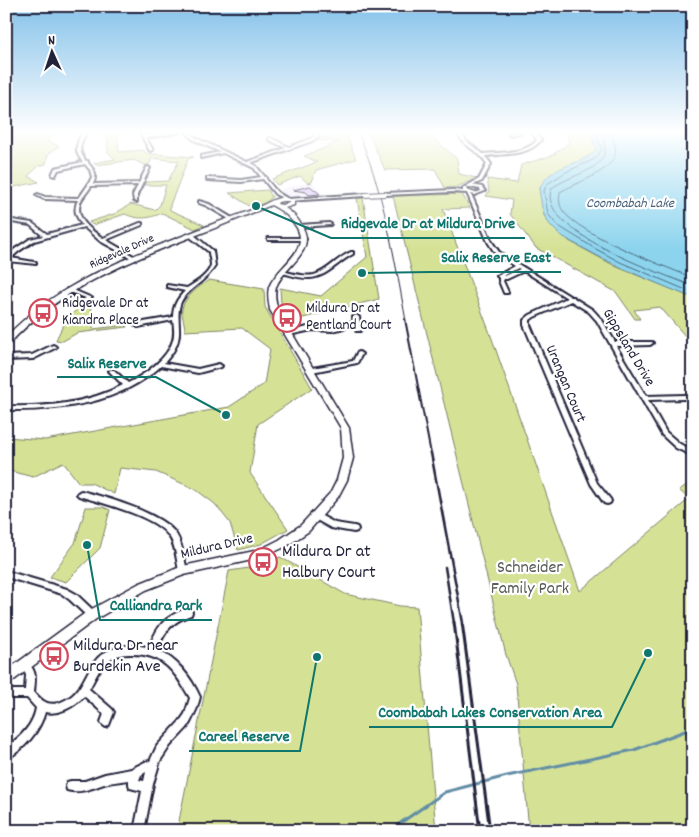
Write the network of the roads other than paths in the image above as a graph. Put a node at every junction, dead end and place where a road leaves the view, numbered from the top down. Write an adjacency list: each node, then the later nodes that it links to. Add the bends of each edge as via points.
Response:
1 (55, 171): 6 (street)
2 (92, 171): 11 (street)
3 (146, 171): 10 (street)
4 (259, 171): 8 (street)
5 (485, 171): 9 (street)
6 (54, 175)
7 (208, 178): 8 (street, via 241,181)
8 (265, 178): 14 (street)
9 (481, 180): 12 (street); 13 (street)
10 (140, 184): 11 (street); 17 (street)
11 (92, 185): 16 (street)
12 (467, 190): 13 (street); 13 (street, via 476,186); 18 (street, Gippsland Drive); 20 (street, bridge)
13 (482, 191): 18 (street)
14 (276, 193): 20 (street); 21 (street)
15 (38, 195): 16 (street)
16 (80, 199): 28 (street, via 76,208)
17 (136, 200)
18 (474, 201): 39 (street, Gippsland Drive, via 492,245)
19 (200, 202): 24 (street)
20 (289, 202): 21 (street); 23 (street)
21 (276, 204): 22 (street, Ridgevale Drive); 23 (street)
22 (261, 207): 24 (street, Ridgevale Drive)
23 (290, 212): 29 (street)
24 (230, 218): 31 (street, Ridgevale Drive)
25 (6, 220): 30 (street, via 30,224)
26 (141, 224): 34 (street)
27 (329, 224): 29 (street)
28 (85, 225): 30 (street); 34 (street)
29 (300, 226): 33 (street)
30 (46, 235): 37 (street, via 24,245)
31 (191, 235): 36 (street, Ridgevale Drive); 45 (street, via 211,252 214,261 206,277)
32 (270, 239): 33 (street)
33 (304, 239): 41 (street, Mildura Drive, via 300,250)
34 (102, 240): 36 (street)
35 (350, 253): 41 (street, via 314,276)
36 (136, 258): 44 (street, Ridgevale Drive)
37 (7, 259): 38 (street)
38 (34, 263)
39 (517, 267): 40 (street, Gippsland Drive); 42 (street, via 500,274)
40 (523, 270): 42 (street); 48 (street, Gippsland Drive)
41 (282, 272): 52 (street, Mildura Drive, via 272,288 271,299)
42 (502, 277): 46 (street)
43 (169, 286): 45 (street)
44 (69, 290): 47 (street, Ridgevale Drive); 47 (street, via 90,298 82,302)
45 (188, 290): 49 (street, via 177,305)
46 (506, 292)
47 (60, 295): 53 (street, Ridgevale Drive)
48 (572, 298): 55 (street, Gippsland Drive, via 596,316); 69 (street, Urangan Court, via 532,316 527,325 594,484)
49 (176, 318): 50 (street); 59 (street, via 176,340)
50 (138, 324)
51 (358, 330): 52 (street, via 357,320 332,329 312,328)
52 (289, 333): 61 (street, Mildura Drive)
53 (6, 342)
54 (650, 343): 55 (street)
55 (612, 344): 65 (street, Gippsland Drive)
56 (53, 347): 58 (street, via 32,357)
57 (359, 354): 61 (street, via 355,362)
58 (6, 358)
59 (160, 364): 60 (street, via 198,372); 63 (street)
60 (218, 366)
61 (312, 370): 70 (street, Mildura Drive, via 345,428 349,448 342,480 335,494)
62 (112, 371): 63 (street)
63 (127, 386): 66 (street, via 113,394 72,406)
64 (685, 397): 65 (street)
65 (644, 398): 67 (street, Gippsland Drive, via 664,433)
66 (6, 408)
67 (693, 454)
68 (81, 494): 72 (street, via 102,498 162,525 175,540)
69 (607, 501)
70 (316, 516): 71 (street, via 334,526); 72 (street, Mildura Drive, via 295,536 261,554)
71 (354, 529)
72 (183, 571): 75 (street, Mildura Drive, via 135,591)
73 (6, 574): 75 (street, via 64,591)
74 (188, 612): 76 (street, via 160,630)
75 (92, 615): 77 (street, Mildura Drive)
76 (152, 651): 79 (street, via 116,651 104,658); 85 (street, via 160,653 172,664 196,697 189,719)
77 (25, 666): 78 (street, Mildura Drive); 81 (street, via 31,674)
78 (6, 679)
79 (84, 690): 82 (street, via 75,700 60,707); 83 (street, via 109,712)
80 (6, 694): 81 (street)
81 (29, 694): 82 (street)
82 (41, 706): 84 (street, via 30,734)
83 (106, 722)
84 (6, 754)
85 (153, 766): 86 (street); 88 (street)
86 (137, 772): 87 (street, via 85,786); 88 (street, via 134,784)
87 (71, 786)
88 (148, 787): 89 (street)
89 (138, 831)

